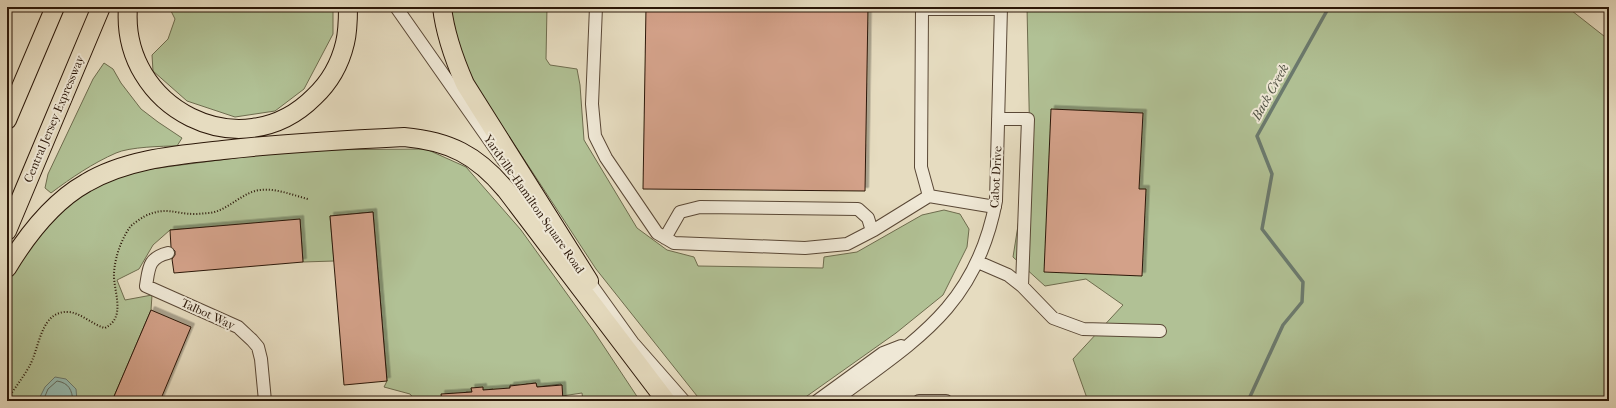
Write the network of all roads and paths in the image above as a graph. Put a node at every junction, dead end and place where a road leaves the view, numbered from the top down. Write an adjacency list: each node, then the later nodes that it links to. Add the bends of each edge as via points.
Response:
1 (55, 7): 10 (highway)
2 (101, 7): 13 (highway, Central Jersey Expressway)
3 (128, 7): 4 (highway, via 130,44 146,80 158,94 172,107 205,124 239,129 269,124 292,114 322,90 333,74 343,51 348,32)
4 (348, 7)
5 (396, 7): 19 (street, Yardville-Hamilton Square Road)
6 (442, 7): 19 (highway, via 448,38 465,84)
7 (596, 7): 15 (street, via 592,104 595,136 606,158 657,233)
8 (1001, 8): 9 (street, Cabot Drive); 11 (street, via 922,9 922,167)
9 (998, 119): 12 (street, Cabot Drive); 20 (street, via 1028,119)
10 (7, 120)
11 (929, 196): 12 (street); 14 (street)
12 (995, 207): 17 (street, Cabot Drive, via 991,227)
13 (7, 231)
14 (872, 231): 15 (street, via 847,244 805,248 674,244); 15 (street, via 868,218 858,209 700,208 680,212)
15 (665, 238)
16 (168, 253): 24 (street, Talbot Way, via 159,255 154,260 150,266 146,286 238,327 252,340 258,347 261,359)
17 (978, 262): 20 (street, via 1008,276); 22 (street, Cabot Drive, via 962,291 933,325)
18 (7, 268): 25 (highway, via 32,231 69,194 107,172 127,165 187,154 282,144 404,137 424,139 460,150 493,174)
19 (589, 282): 23 (street, Yardville-Hamilton Square Road)
20 (1022, 286): 21 (street, via 1053,318 1083,329)
21 (1160, 331)
22 (913, 341): 28 (street, via 882,353); 29 (street, Cabot Drive)
23 (634, 344): 26 (street, Yardville-Hamilton Square Road); 27 (street)
24 (265, 401)
25 (666, 401)
26 (672, 401)
27 (684, 401)
28 (817, 401)
29 (834, 401)
30 (919, 401): 31 (street)
31 (946, 401)

